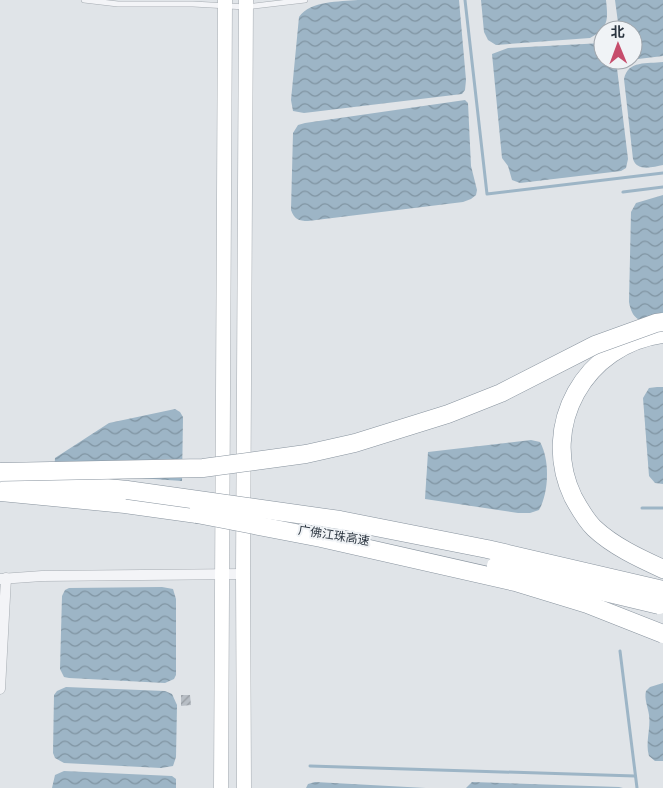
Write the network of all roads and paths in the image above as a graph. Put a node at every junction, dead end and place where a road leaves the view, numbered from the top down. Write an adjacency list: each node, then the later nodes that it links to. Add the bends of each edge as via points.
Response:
1 (84, 0): 3 (lane, via 118,4)
2 (306, 0): 4 (lane)
3 (225, 3): 4 (lane); 12 (main road)
4 (246, 4): 13 (main road)
5 (663, 322): 7 (highway, bridge, via 595,345 501,393 448,414 355,443 306,454 203,468)
6 (663, 334): 11 (highway, via 636,341 596,366 567,410 561,436 562,463 568,485 578,507 594,528 643,560)
7 (0, 472)
8 (0, 477): 15 (highway, 广佛江珠高速, bridge, via 340,520 487,549)
9 (0, 492): 10 (highway, 广佛江珠高速)
10 (197, 514): 15 (highway, 广佛江珠高速, bridge, via 350,538); 16 (highway, bridge, via 515,582 587,604)
11 (663, 568)
12 (221, 574): 13 (street); 14 (street); 18 (main road)
13 (243, 574): 19 (main road)
14 (3, 579): 17 (street)
15 (662, 600)
16 (663, 634)
17 (0, 689)
18 (221, 788)
19 (244, 788)

